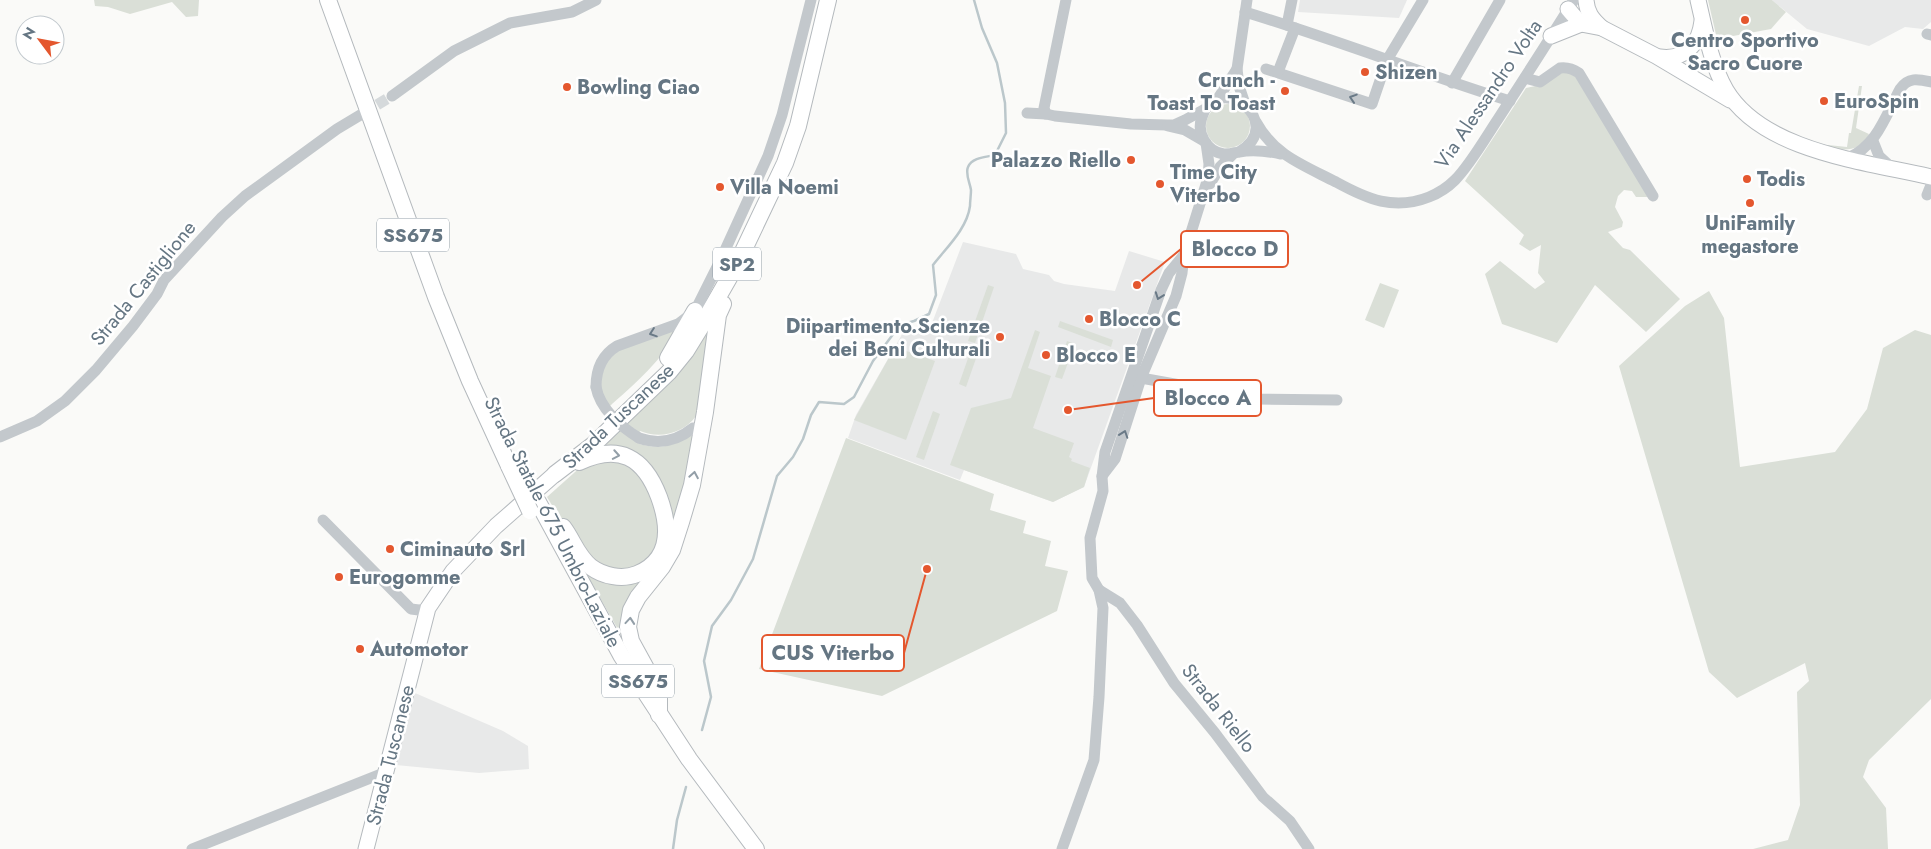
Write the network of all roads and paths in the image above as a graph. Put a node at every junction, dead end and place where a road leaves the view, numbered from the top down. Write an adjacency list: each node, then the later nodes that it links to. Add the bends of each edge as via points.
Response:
1 (328, 0): 56 (highway, Strada Statale 675 Umbro-Laziale / SS675, via 436,297 470,382)
2 (338, 0): 56 (highway, Strada Statale 675 Umbro-Laziale / SS675, via 446,294)
3 (596, 0): 27 (street, via 572,12 510,23 454,51)
4 (811, 0): 49 (street, via 782,115 768,156)
5 (820, 0): 50 (highway, Strada Tuscanese / SP2, via 787,129 772,167 716,285 695,322)
6 (828, 0): 48 (highway, Strada Tuscanese / SP2, via 798,126 785,163)
7 (1066, 0): 35 (street, via 1044,108)
8 (1247, 0): 14 (street)
9 (1292, 0): 17 (street)
10 (1423, 0): 20 (street)
11 (1500, 0): 26 (street)
12 (1698, 0): 16 (main road)
13 (1571, 4): 15 (main road); 18 (street, Via Alessandro Volta)
14 (1245, 12): 17 (street); 21 (street)
15 (1585, 12): 18 (main road); 19 (main road, via 1602,28)
16 (1702, 17): 19 (main road, via 1698,38 1689,51 1673,57); 30 (main road, via 1722,81)
17 (1291, 26): 20 (street); 23 (street)
18 (1551, 36): 24 (street, Via Alessandro Volta)
19 (1656, 56): 30 (main road)
20 (1387, 60): 23 (street, one-way to 23, via 1372,104); 26 (street)
21 (1237, 69): 28 (street); 31 (street)
22 (1266, 69): 23 (street)
23 (1278, 72)
24 (1525, 78): 29 (street, Via Alessandro Volta); 46 (street, via 1540,82 1560,68 1579,73)
25 (1931, 82): 38 (street, via 1917,79 1902,86)
26 (1452, 83): 29 (street)
27 (392, 96)
28 (1217, 100): 31 (street, via 1232,98); 32 (street)
29 (1510, 101): 41 (street, Via Alessandro Volta, via 1455,180 1444,189 1419,200 1388,203 1368,199)
30 (1736, 103): 42 (main road, via 1780,136 1805,147)
31 (1245, 104): 36 (street)
32 (1206, 109): 37 (street, via 1174,125); 39 (street, via 1200,127)
33 (1027, 113): 35 (street)
34 (362, 114): 55 (street, Strada Castiglione, via 245,196 164,280 134,326 65,401 37,421)
35 (1046, 114): 37 (street)
36 (1256, 122): 40 (street, via 1254,136); 41 (street, Via Alessandro Volta, via 1266,140)
37 (1166, 125): 39 (street, via 1185,130)
38 (1873, 141): 42 (street, via 1863,151); 43 (street, via 1879,156)
39 (1205, 142): 40 (street, via 1217,152); 45 (street, via 1209,164)
40 (1237, 153): 41 (street, Via Alessandro Volta, via 1261,150); 45 (street, via 1216,173)
41 (1285, 155)
42 (1848, 158): 43 (main road)
43 (1892, 168): 44 (main road)
44 (1931, 177)
45 (1204, 194): 47 (street)
46 (1653, 196)
47 (1184, 255): 51 (street, via 1176,296); 58 (street, one-way to 58, via 1169,273 1161,290 1105,452)
48 (733, 271): 53 (highway, via 718,315); 57 (highway, Strada Tuscanese / SP2, via 698,332 669,372 593,445)
49 (695, 311): 50 (highway); 54 (street, one-way to 54, bridge, via 678,324 611,350 598,368 596,387 606,409 639,438 668,441)
50 (668, 358): 57 (highway, Strada Tuscanese / SP2)
51 (1141, 378): 52 (street, via 1258,399); 58 (street, one-way to 51, via 1115,459)
52 (1337, 400)
53 (705, 412): 54 (highway); 63 (highway, one-way to 53, via 659,692 628,627 638,596 672,550 692,486)
54 (693, 428)
55 (0, 437)
56 (513, 464): 59 (highway, Strada Statale 675 Umbro-Laziale / SS675, bridge)
57 (554, 474): 59 (highway, one-way to 59, via 601,454 619,455 638,463 650,476 660,500 667,529 665,545 645,571 630,577 613,577 591,567 580,556 564,527); 62 (main road, Strada Tuscanese / SP2, via 496,526 453,571)
58 (1102, 477): 61 (street, via 1103,491 1090,538 1092,578)
59 (537, 509): 63 (highway, Strada Statale 675 Umbro-Laziale / SS675); 67 (highway, Strada Statale 675 Umbro-Laziale / SS675, via 578,602 628,686 681,766)
60 (322, 520): 62 (street, via 411,609)
61 (1099, 589): 69 (street, via 1103,608 1094,760); 70 (street, Strada Riello, via 1120,604 1137,625 1174,683 1263,797 1290,821)
62 (428, 608): 64 (main road, Strada Tuscanese / SP2)
63 (659, 714): 68 (highway, Strada Statale 675 Umbro-Laziale / SS675)
64 (386, 772): 65 (street); 66 (main road, Strada Tuscanese / SP2)
65 (192, 849)
66 (366, 849)
67 (743, 849)
68 (756, 849)
69 (1062, 849)
70 (1309, 849)

